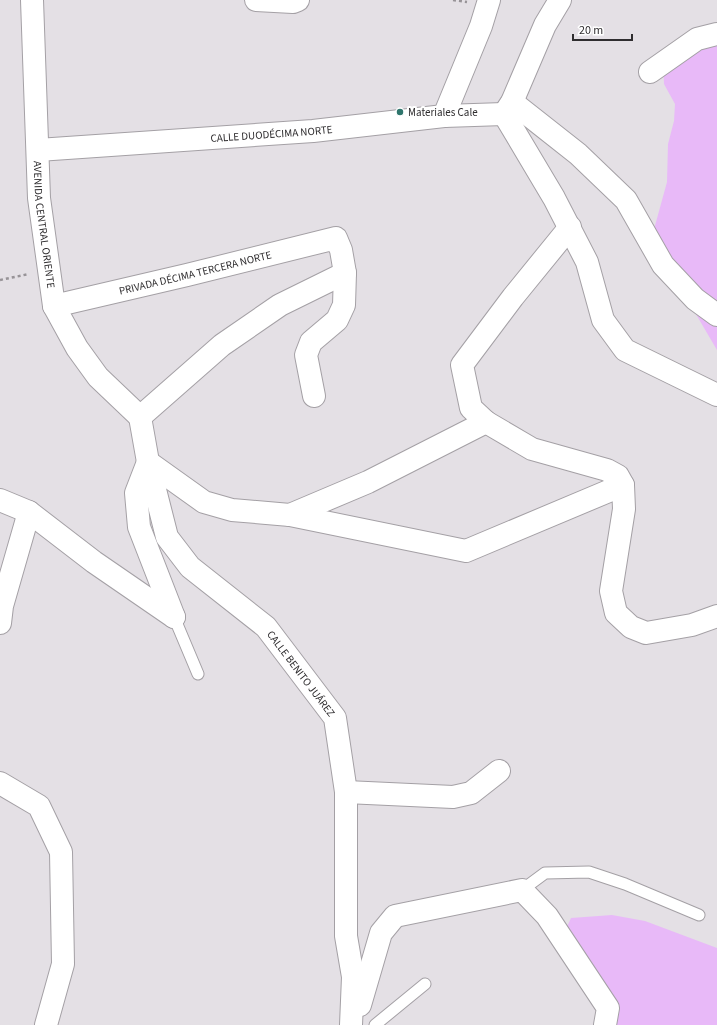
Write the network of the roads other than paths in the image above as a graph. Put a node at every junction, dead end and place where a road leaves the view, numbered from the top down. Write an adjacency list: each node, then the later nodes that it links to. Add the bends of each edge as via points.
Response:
1 (32, 0): 10 (street, AVENIDA CENTRAL ORIENTE)
2 (256, 0): 3 (street)
3 (298, 0)
4 (489, 0): 9 (street)
5 (560, 0): 8 (street, via 545,25)
6 (717, 34): 7 (street, via 697,39)
7 (650, 72)
8 (508, 108): 9 (street, CALLE DUODÉCIMA NORTE); 11 (street); 14 (street, via 578,154 626,200 663,266 695,299)
9 (444, 116): 10 (street, CALLE DUODÉCIMA NORTE, via 313,131)
10 (38, 150): 13 (street, AVENIDA CENTRAL ORIENTE, via 39,198)
11 (570, 227): 15 (street, via 587,262 603,320 625,350); 18 (street, via 462,365 471,408)
12 (345, 272): 13 (street, PRIVADA DÉCIMA TERCERA NORTE, via 336,238 187,276); 16 (street, via 344,305 337,320 311,342 306,355); 17 (street, via 280,305 222,345)
13 (54, 306): 17 (street, AVENIDA CENTRAL ORIENTE, via 77,348 98,377)
14 (717, 315)
15 (717, 394)
16 (314, 396)
17 (140, 417): 19 (street, CALLE BENITO JUÁREZ)
18 (486, 422): 20 (street, via 532,449 607,470 618,476); 23 (street, via 368,482)
19 (148, 462): 23 (street, via 204,502 232,510); 24 (street, via 136,493 139,528); 30 (street, CALLE BENITO JUÁREZ, via 167,536 190,567 266,627 335,718)
20 (623, 485): 23 (street, via 466,551); 26 (street, via 624,509 611,591 616,612 631,627 646,633)
21 (0, 500): 22 (street)
22 (29, 512): 24 (street, via 94,562); 25 (street, via 2,606)
23 (290, 514)
24 (174, 617): 27 (lane)
25 (0, 622)
26 (715, 622)
27 (198, 674)
28 (499, 771): 30 (street, via 470,793 453,797)
29 (0, 783): 34 (street, via 39,806 61,852 63,964)
30 (346, 792): 35 (street, CALLE BENITO JUÁREZ, via 346,936 353,977)
31 (522, 890): 32 (lane, via 545,873 589,872 625,884); 35 (street, via 395,916 381,932); 37 (street, via 547,916 608,1008)
32 (698, 915)
33 (425, 984): 36 (lane)
34 (46, 1025)
35 (352, 1025)
36 (375, 1025)
37 (605, 1025)

